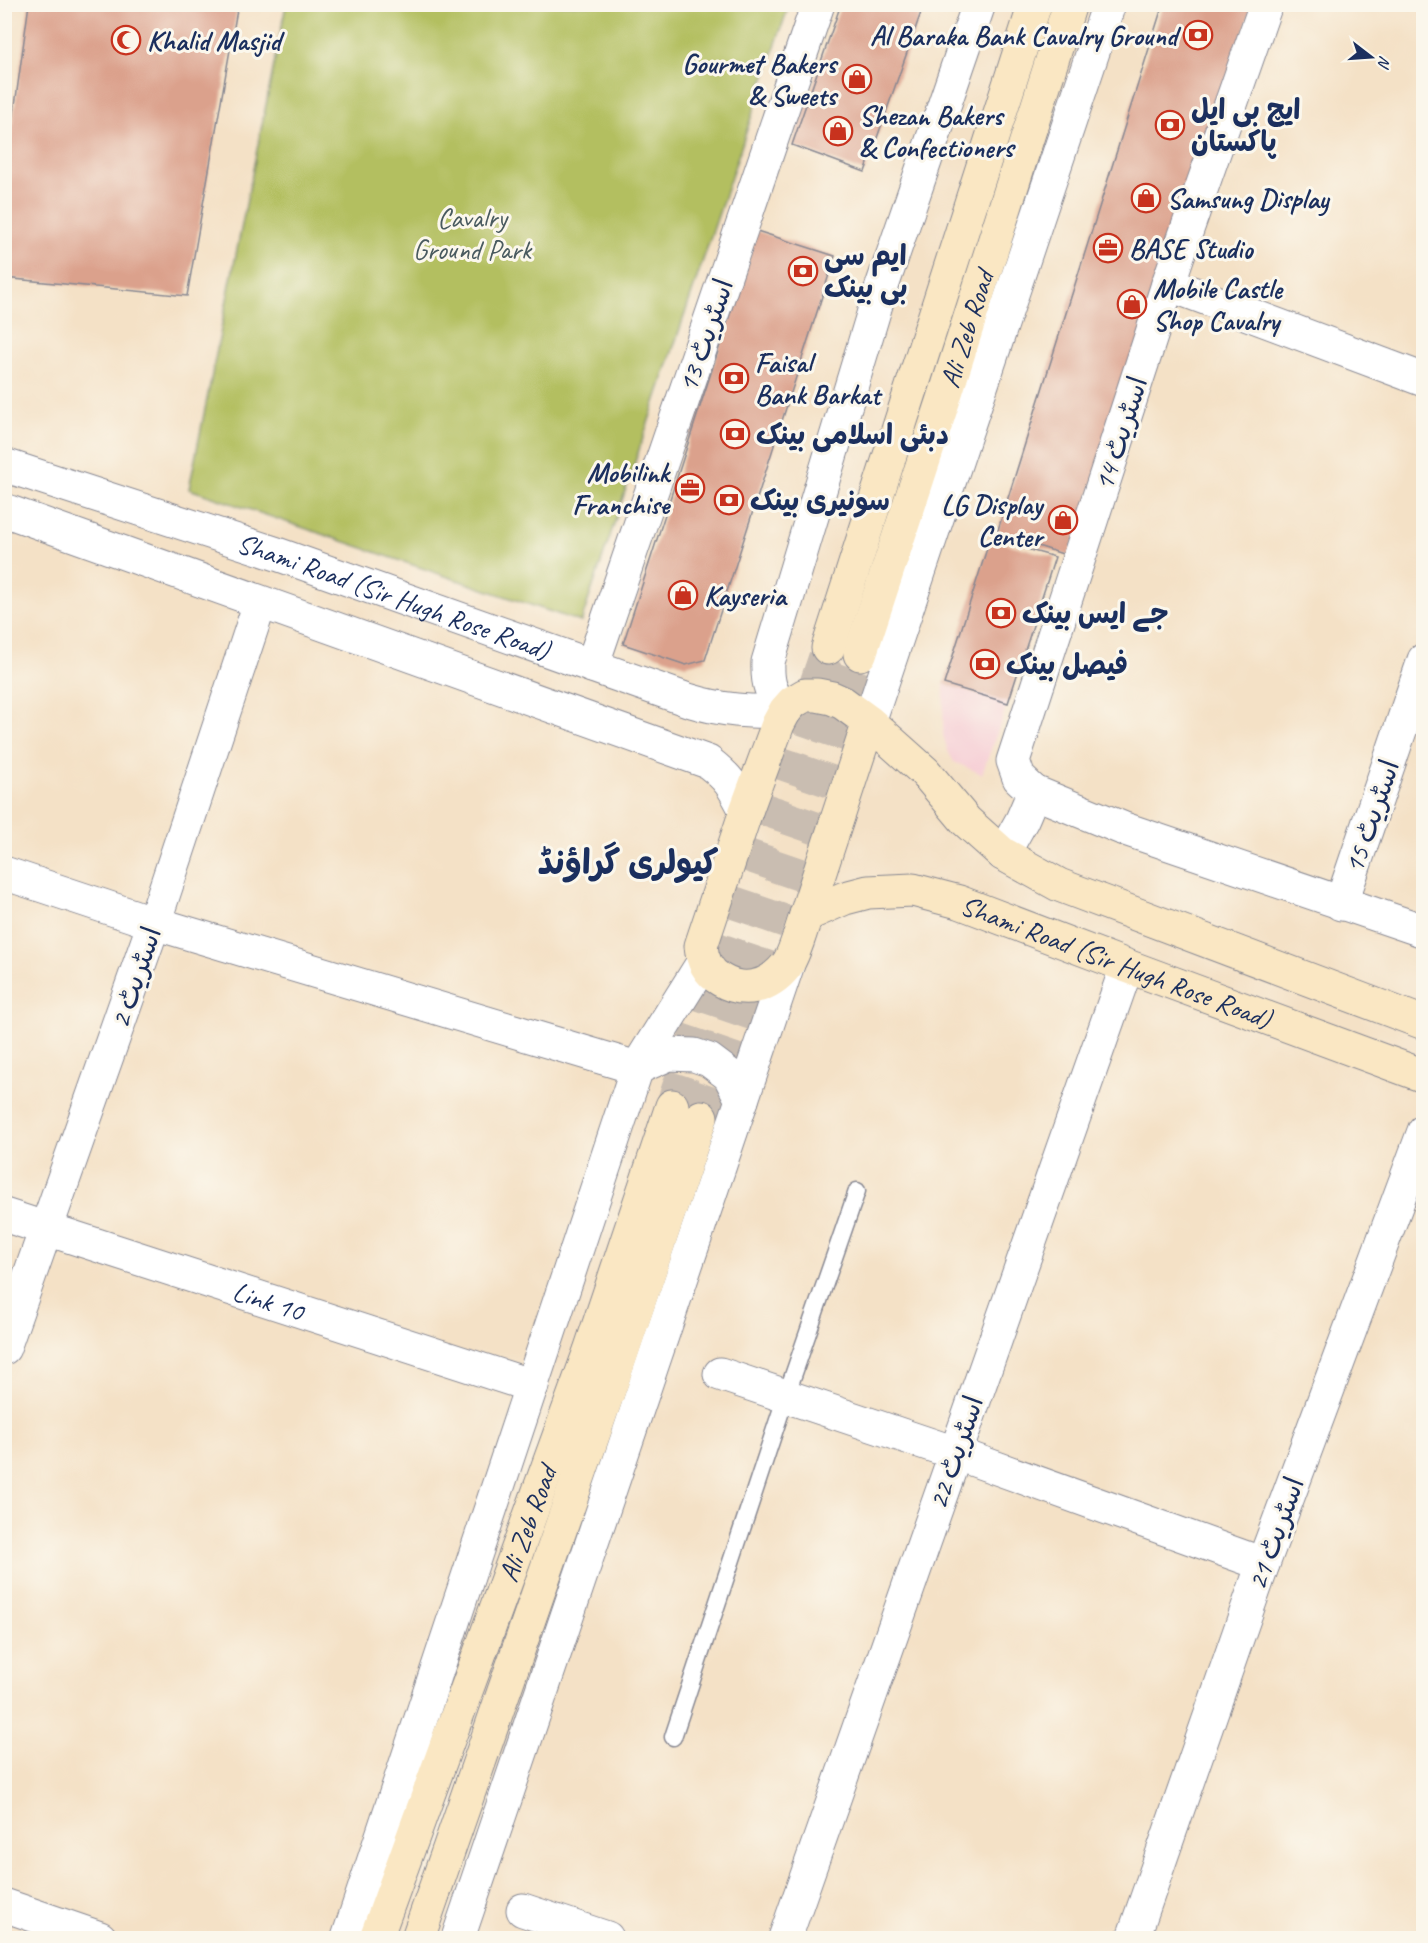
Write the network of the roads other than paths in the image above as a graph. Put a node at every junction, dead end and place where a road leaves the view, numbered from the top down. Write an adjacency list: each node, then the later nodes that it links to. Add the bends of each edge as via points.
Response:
1 (818, 4): 15 (street, اسٹریٹ 13)
2 (979, 4): 16 (street, via 878,298 768,662 767,679)
3 (1035, 4): 12 (main road, Ali Zeb Road)
4 (1070, 4): 13 (main road, Ali Zeb Road)
5 (1109, 4): 17 (street)
6 (1266, 4): 7 (street, اسٹریٹ 14)
7 (1168, 284): 8 (street); 18 (street, اسٹریٹ 14, via 1013,761 1019,778)
8 (1424, 380)
9 (4, 465): 15 (street, Shami Road (Sir Hugh Rose Road), via 277,554)
10 (4, 510): 11 (street, Shami Road (Sir Hugh Rose Road))
11 (260, 603): 19 (street, Shami Road (Sir Hugh Rose Road), via 708,762 725,775); 24 (street, اسٹریٹ 2)
12 (828, 648)
13 (860, 654)
14 (1424, 660): 22 (street, اسٹریٹ 15)
15 (592, 666): 16 (street, Shami Road (Sir Hugh Rose Road), via 709,706 748,712)
16 (784, 711): 17 (main road, Shami Road (Sir Hugh Rose Road), via 805,695 818,695 843,703); 19 (main road)
17 (869, 722): 20 (main road, Shami Road (Sir Hugh Rose Road), via 925,772 966,821); 23 (main road)
18 (1034, 792): 20 (street); 22 (street, via 1122,828)
19 (746, 811): 26 (main road, via 701,946)
20 (1003, 854): 29 (main road, Shami Road (Sir Hugh Rose Road), via 1059,885)
21 (4, 873): 24 (street)
22 (1341, 904): 25 (street)
23 (806, 915): 27 (main road); 28 (main road, Shami Road (Sir Hugh Rose Road), via 868,892 913,890 959,902)
24 (154, 923): 30 (street); 36 (street, اسٹریٹ 2)
25 (1424, 931)
26 (704, 961): 27 (main road, via 716,977 735,987 747,988 770,980); 30 (street)
27 (788, 964): 32 (street)
28 (1127, 966): 31 (main road, Shami Road (Sir Hugh Rose Road)); 41 (street, اسٹریٹ 22)
29 (1424, 1023)
30 (637, 1068): 32 (street, via 669,1054 694,1055 709,1060 729,1075); 39 (street)
31 (1424, 1076)
32 (742, 1100): 50 (street)
33 (1424, 1131): 42 (street, اسٹریٹ 21)
34 (857, 1191): 40 (lane)
35 (4, 1215): 36 (street, Link 10)
36 (46, 1229): 37 (street, اسٹریٹ 2); 39 (street, Link 10)
37 (4, 1348)
38 (720, 1374): 40 (street)
39 (532, 1386): 47 (street)
40 (786, 1396): 41 (street); 43 (lane)
41 (955, 1453): 42 (street); 52 (street, اسٹریٹ 22)
42 (1263, 1564): 53 (street, اسٹریٹ 21)
43 (673, 1737)
44 (4, 1905): 46 (street)
45 (523, 1910): 51 (street)
46 (100, 1938)
47 (348, 1938)
48 (376, 1938): 49 (main road, Ali Zeb Road, via 590,1351 686,1112 625,1344)
49 (418, 1938)
50 (458, 1938)
51 (607, 1938)
52 (785, 1938)
53 (1133, 1938)

